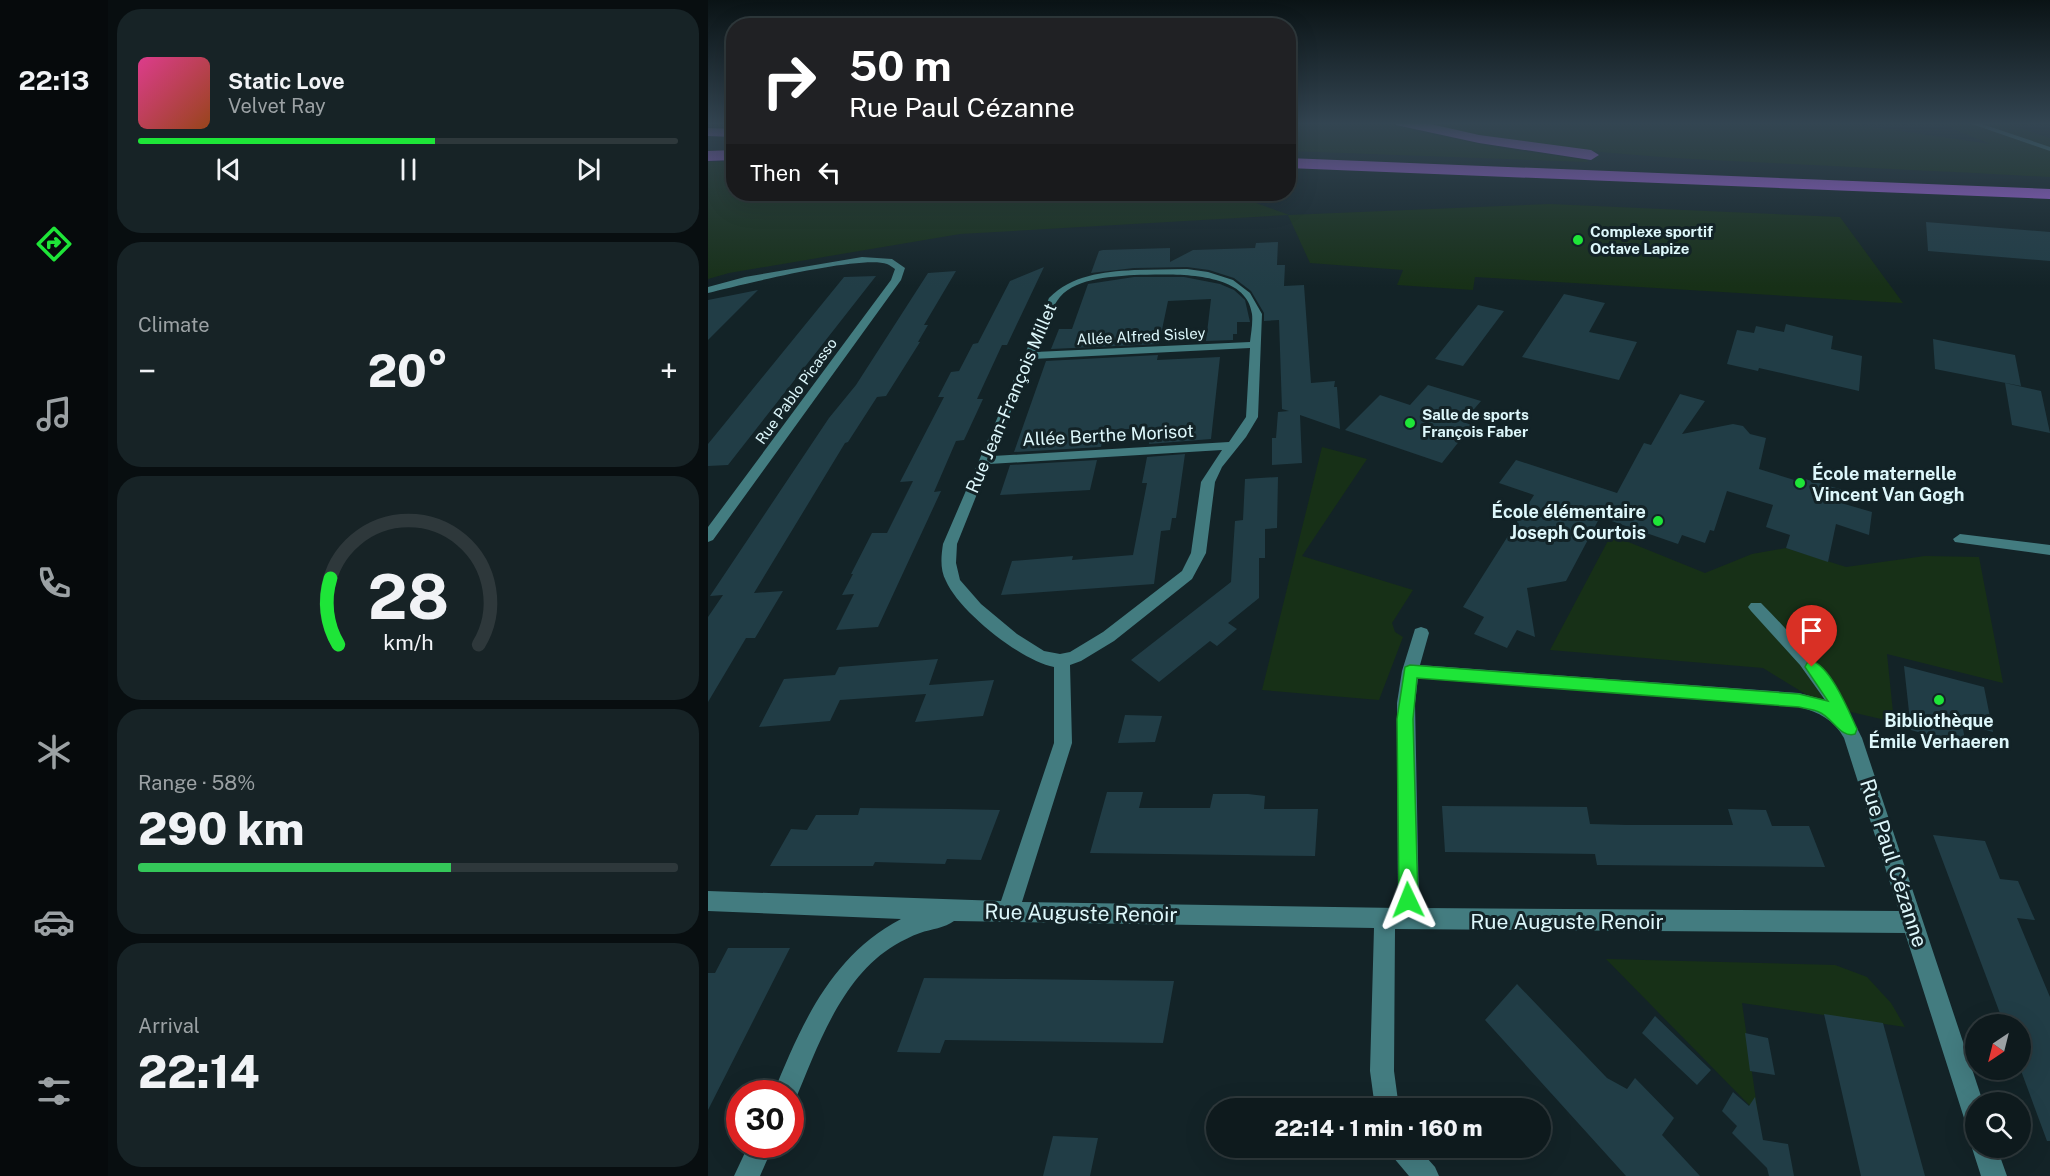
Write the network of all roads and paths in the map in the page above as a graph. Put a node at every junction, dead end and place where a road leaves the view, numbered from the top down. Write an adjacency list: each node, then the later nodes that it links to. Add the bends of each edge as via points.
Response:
1 (1518, 177): 6 (highway)
2 (1649, 177): 6 (highway)
3 (1882, 177): 5 (highway)
4 (1923, 177): 5 (highway)
5 (1994, 181): 7 (highway)
6 (1808, 183): 8 (highway)
7 (2050, 183)
8 (2050, 194)
9 (708, 290): 14 (street, Rue Pablo Picasso, via 853,261 876,260 900,268 899,275)
10 (1256, 345): 11 (street, Allée Alfred Sisley); 11 (street, Rue Jean-François Millet, via 1255,306 1223,278 1195,272 1121,275 1086,279 1057,293); 12 (street, Rue Jean-François Millet, via 1253,411)
11 (1028, 356): 13 (street, Rue Jean-François Millet)
12 (1233, 446): 13 (street, Allée Berthe Morisot); 19 (street, Rue Jean-François Millet, via 1209,480 1199,557 1192,569 1092,648)
13 (985, 460): 19 (street, Rue Jean-François Millet, via 950,543 948,561 953,581 964,597 1024,648)
14 (708, 537)
15 (1960, 539): 16 (street)
16 (2050, 550)
17 (1756, 607): 21 (street, via 1823,680)
18 (1420, 633): 20 (street)
19 (1062, 661): 24 (street, via 1063,743)
20 (1410, 671): 21 (street, Rue Paul Cézanne, via 1799,700 1825,706); 26 (street, via 1405,719)
21 (1849, 729): 27 (street, Rue Paul Cézanne)
22 (708, 901): 23 (street)
23 (969, 911): 24 (street, Rue Auguste Renoir); 28 (street, via 901,929 856,962 822,1013)
24 (1008, 912): 25 (street, Rue Auguste Renoir)
25 (1385, 920): 26 (street, Rue Auguste Renoir); 30 (street)
26 (1409, 920): 27 (street, Rue Auguste Renoir)
27 (1913, 922): 29 (street, Rue Paul Cézanne)
28 (791, 1080)
29 (1968, 1092)
30 (1386, 1098)
31 (755, 1158): 34 (street)
32 (1411, 1158): 35 (street)
33 (1988, 1158): 36 (street)
34 (747, 1176)
35 (1426, 1176)
36 (1994, 1176)

